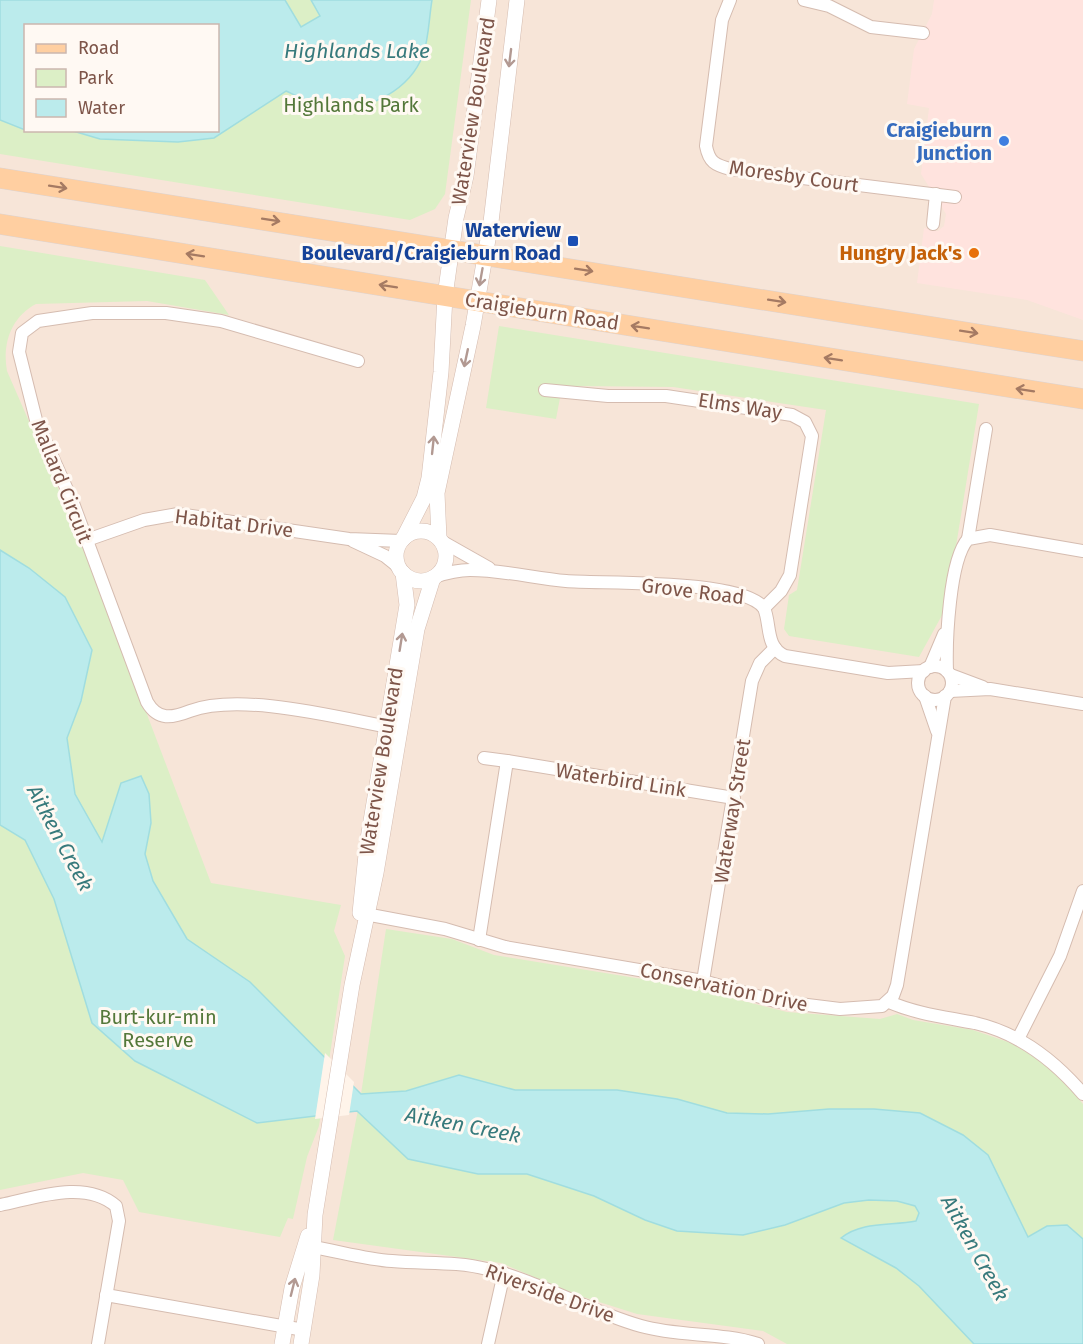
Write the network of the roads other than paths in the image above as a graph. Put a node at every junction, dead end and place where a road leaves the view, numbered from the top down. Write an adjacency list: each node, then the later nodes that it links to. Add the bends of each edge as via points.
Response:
1 (489, 0): 12 (street, Waterview Boulevard)
2 (517, 0): 13 (street, Waterview Boulevard, one-way to 13)
3 (730, 0): 8 (street, Moresby Court, via 722,20 706,146 714,164)
4 (804, 0): 5 (street)
5 (831, 3): 6 (street, via 871,27)
6 (923, 33)
7 (0, 178): 12 (main road, one-way to 12)
8 (936, 194): 9 (street, Moresby Court); 11 (street)
9 (955, 197)
10 (0, 224): 14 (main road, Craigieburn Road, one-way to 10)
11 (933, 224)
12 (453, 249): 13 (main road); 14 (street, Waterview Boulevard)
13 (485, 255): 15 (street, Waterview Boulevard, one-way to 15); 16 (main road, one-way to 16)
14 (445, 296): 15 (main road, Craigieburn Road); 24 (street, Waterview Boulevard, one-way to 14, via 424,498 429,478)
15 (476, 300): 19 (main road, Craigieburn Road, one-way to 15); 25 (street, Waterview Boulevard, one-way to 25, via 437,493)
16 (1083, 351)
17 (358, 361): 23 (street, Mallard Circuit, via 245,327 166,313 92,313 32,323 19,341 26,386 36,420)
18 (545, 390): 30 (street, Elms Way, via 697,399 792,415 805,423 812,436 790,575 782,591)
19 (1083, 399)
20 (986, 429): 22 (street)
21 (349, 539): 23 (street, Habitat Drive, via 178,514 144,519); 24 (street, Habitat Drive); 27 (street, Habitat Drive, via 385,556)
22 (968, 539): 26 (street, via 990,535); 31 (street, via 960,553)
23 (87, 540): 40 (street, Mallard Circuit, via 147,702 158,715 176,716 213,704 236,703)
24 (402, 540): 25 (street, via 416,531 432,533); 27 (street, via 396,555)
25 (441, 540): 28 (street, Grove Road); 29 (street, via 446,550 444,566)
26 (1083, 551)
27 (402, 571): 29 (street, via 417,580); 40 (street, Waterview Boulevard, one-way to 27, via 407,605)
28 (496, 571): 29 (street, Grove Road, via 454,571); 30 (street, Grove Road, via 593,583 671,584 748,597)
29 (433, 578): 40 (street, Waterview Boulevard, via 421,608)
30 (764, 608): 32 (street, Grove Road)
31 (946, 630): 33 (street); 35 (street)
32 (775, 648): 34 (street, via 791,657); 44 (street, Waterway Street, via 760,663 752,681)
33 (927, 669): 34 (street); 35 (street, via 939,666); 37 (street)
34 (888, 673): 37 (street)
35 (949, 673): 36 (street); 38 (street)
36 (990, 689): 38 (street); 39 (street)
37 (922, 691): 38 (street, via 935,699); 41 (street)
38 (948, 694): 41 (street)
39 (1083, 704)
40 (394, 728): 46 (street, Waterview Boulevard, via 364,866)
41 (937, 732): 49 (street, via 897,985)
42 (484, 758): 43 (street, Waterbird Link)
43 (507, 761): 44 (street, Waterbird Link); 47 (street)
44 (735, 798): 48 (street, Waterway Street)
45 (1083, 891): 50 (street, via 1059,956)
46 (363, 914): 47 (street, Conservation Drive, via 445,929); 53 (street, Waterview Boulevard)
47 (479, 940): 48 (street, Conservation Drive)
48 (703, 981): 49 (street, Conservation Drive, via 806,1006 872,1009)
49 (889, 1002): 50 (street, via 918,1013 977,1024)
50 (1018, 1039): 51 (street, via 1055,1063)
51 (1083, 1094)
52 (0, 1205): 55 (street, via 66,1192 91,1194 111,1202 119,1216)
53 (309, 1246): 54 (street, Riverside Drive, via 389,1261 465,1264); 56 (street, Waterview Boulevard, one-way to 53, via 292,1288); 57 (street, Waterview Boulevard)
54 (504, 1273): 60 (street); 61 (street, Riverside Drive, via 639,1326)
55 (106, 1295): 56 (street); 58 (street)
56 (285, 1326): 57 (street); 59 (street, Waterview Boulevard)
57 (302, 1337)
58 (98, 1344)
59 (282, 1344)
60 (488, 1344)
61 (758, 1344)

